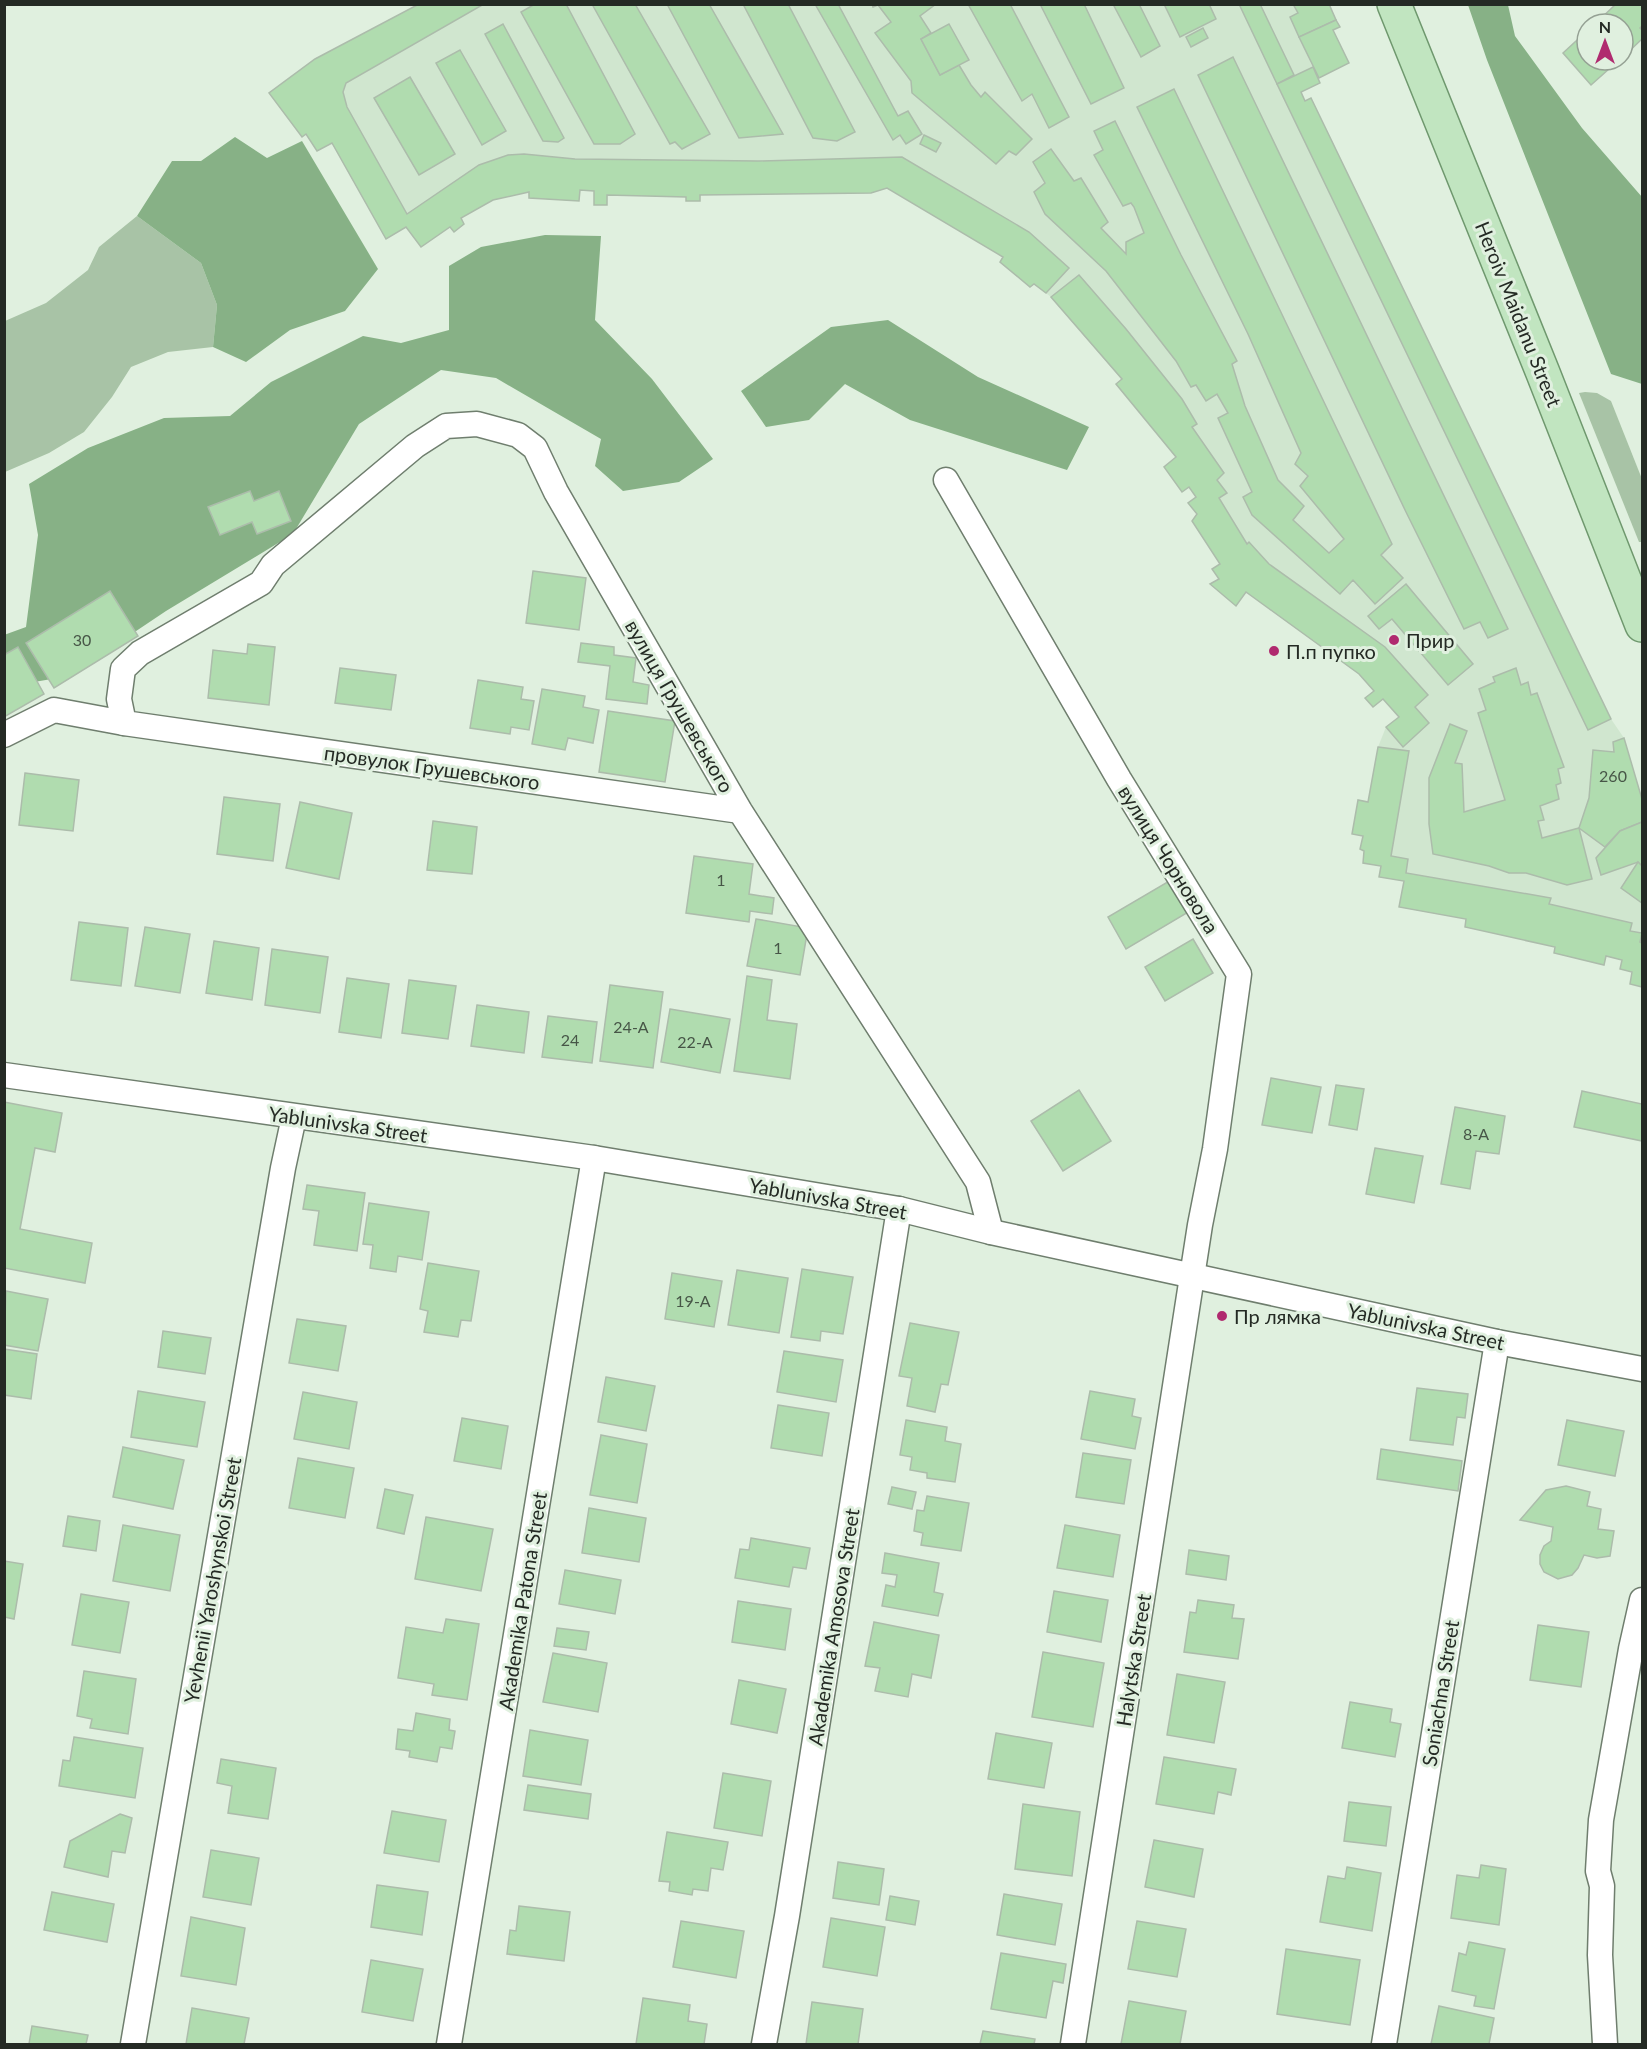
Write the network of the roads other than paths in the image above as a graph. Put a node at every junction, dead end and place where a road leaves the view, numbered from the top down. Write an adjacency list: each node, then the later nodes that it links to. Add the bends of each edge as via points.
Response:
1 (1394, 4): 3 (main road, Heroiv Maidanu Street)
2 (946, 480): 12 (street, вулиця Чорновола, via 1119,779 1239,974)
3 (1642, 625)
4 (124, 723): 5 (street, провулок Грушевського, via 54,710); 6 (street, провулок Грушевського); 6 (street, вулиця Грушевського, via 119,699 123,669 140,652 261,583 273,565 415,446 446,426 477,424 518,435 535,448)
5 (4, 735)
6 (740, 812): 11 (street, вулиця Грушевського, via 978,1182)
7 (4, 1075): 8 (street, Yablunivska Street)
8 (294, 1117): 9 (street, Yablunivska Street); 16 (street, Yevhenii Yaroshynskoi Street)
9 (594, 1158): 10 (street, Yablunivska Street); 17 (street, Akademika Patona Street)
10 (899, 1209): 11 (street, Yablunivska Street); 18 (street, Akademika Amosova Street)
11 (991, 1232): 12 (street, Yablunivska Street)
12 (1193, 1275): 13 (street, Yablunivska Street); 19 (street, Halytska Street)
13 (1497, 1342): 14 (street, Yablunivska Street); 20 (street, Soniachna Street)
14 (1642, 1369)
15 (1642, 1600): 21 (street, via 1601,1820 1598,1871 1602,1886 1600,1954)
16 (133, 2044)
17 (449, 2044)
18 (764, 2044)
19 (1073, 2044)
20 (1384, 2044)
21 (1605, 2044)

